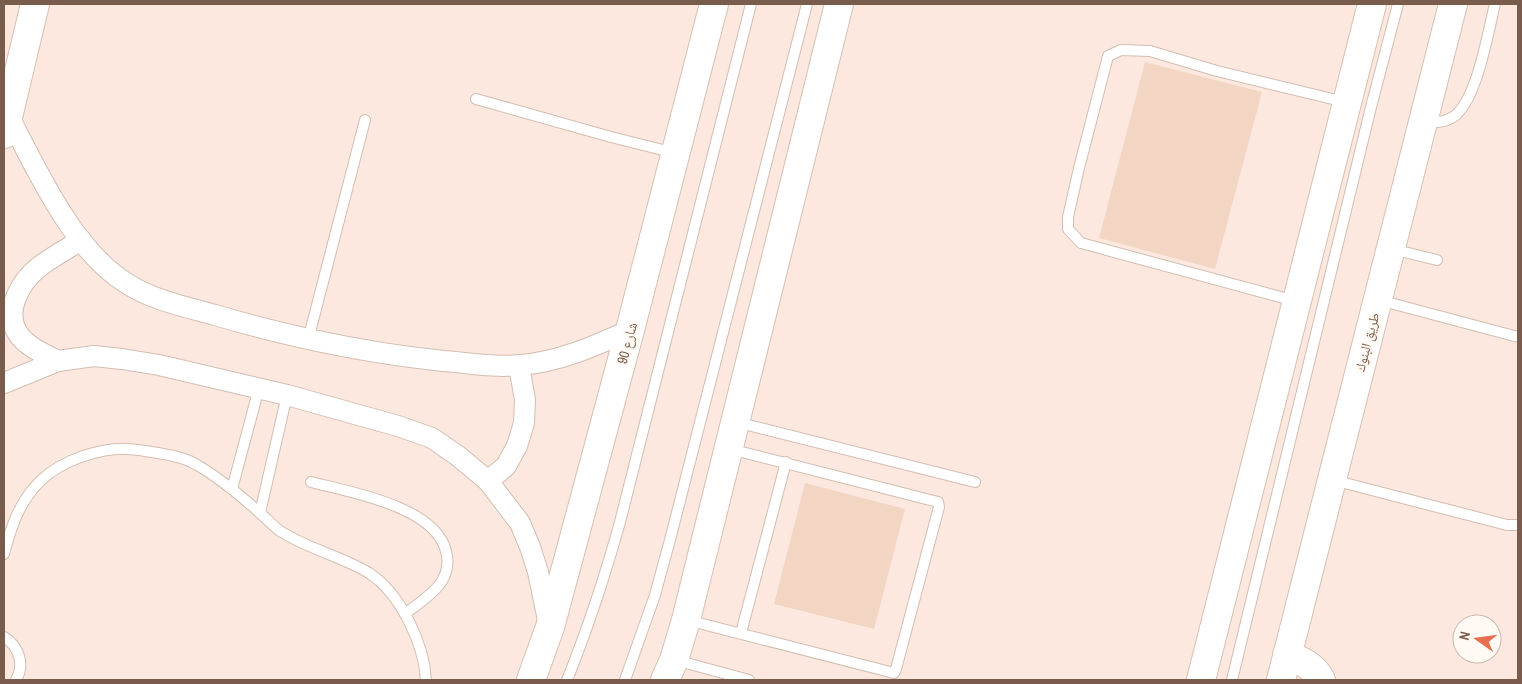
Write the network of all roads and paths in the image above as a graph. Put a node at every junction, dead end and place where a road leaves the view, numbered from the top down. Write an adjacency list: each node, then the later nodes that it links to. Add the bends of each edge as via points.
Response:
1 (35, 4): 14 (street)
2 (714, 4): 15 (street, شارع 90)
3 (751, 4): 50 (lane, via 620,522 589,624)
4 (807, 4): 51 (lane, via 669,544)
5 (839, 4): 29 (street)
6 (1372, 4): 11 (street)
7 (1398, 4): 54 (lane)
8 (1453, 4): 13 (street, طريق البنوك)
9 (1495, 4): 13 (lane, via 1476,80 1466,103 1453,117 1435,123)
10 (476, 99): 15 (lane)
11 (1346, 102): 20 (street); 20 (lane, via 1150,51 1121,50 1108,56 1082,159 1068,217 1068,230 1081,243)
12 (365, 120): 23 (lane)
13 (1422, 122): 17 (street, طريق البنوك)
14 (6, 124): 16 (street)
15 (676, 153): 21 (street, شارع 90)
16 (81, 240): 23 (street, via 126,284 190,308); 24 (street, via 38,268 23,284 15,300 13,316 17,332 38,351)
17 (1391, 249): 18 (lane); 19 (street, طريق البنوك)
18 (1437, 260)
19 (1378, 300): 22 (lane); 32 (street, طريق البنوك)
20 (1296, 301): 53 (street)
21 (630, 330): 25 (street, via 561,359); 42 (street, شارع 90)
22 (1518, 337)
23 (308, 340): 25 (street, via 415,358)
24 (58, 361): 26 (street); 27 (street, via 94,356 122,359)
25 (519, 366): 34 (street, via 525,400 524,423 506,466)
26 (4, 383)
27 (259, 388): 28 (street); 36 (lane)
28 (287, 395): 34 (street, via 432,438); 37 (lane)
29 (735, 422): 30 (street); 35 (lane)
30 (729, 448): 31 (lane); 41 (street)
31 (786, 462): 43 (lane); 43 (lane, via 938,502 939,507 894,673)
32 (1331, 480): 38 (lane, via 1507,525); 45 (street, طريق البنوك)
33 (310, 482): 40 (lane, via 388,503 416,515 436,532 445,546 446,572 440,584)
34 (488, 482): 42 (street, via 520,523 538,572)
35 (975, 482)
36 (232, 489): 37 (lane); 39 (lane, via 196,464 169,455 117,449 84,456 48,474 33,488 14,520)
37 (260, 513): 40 (lane, via 298,541 380,581)
38 (1518, 525)
39 (4, 554)
40 (405, 614): 48 (lane, via 422,652)
41 (686, 620): 43 (lane); 46 (street)
42 (550, 627): 49 (street, شارع 90)
43 (741, 634)
44 (4, 637): 47 (lane, via 16,648 20,658)
45 (1284, 668): 55 (street, via 1306,663)
46 (670, 670): 52 (lane)
47 (16, 680)
48 (426, 680)
49 (531, 680)
50 (567, 680)
51 (625, 680)
52 (749, 680)
53 (1202, 680)
54 (1232, 680)
55 (1321, 680)

